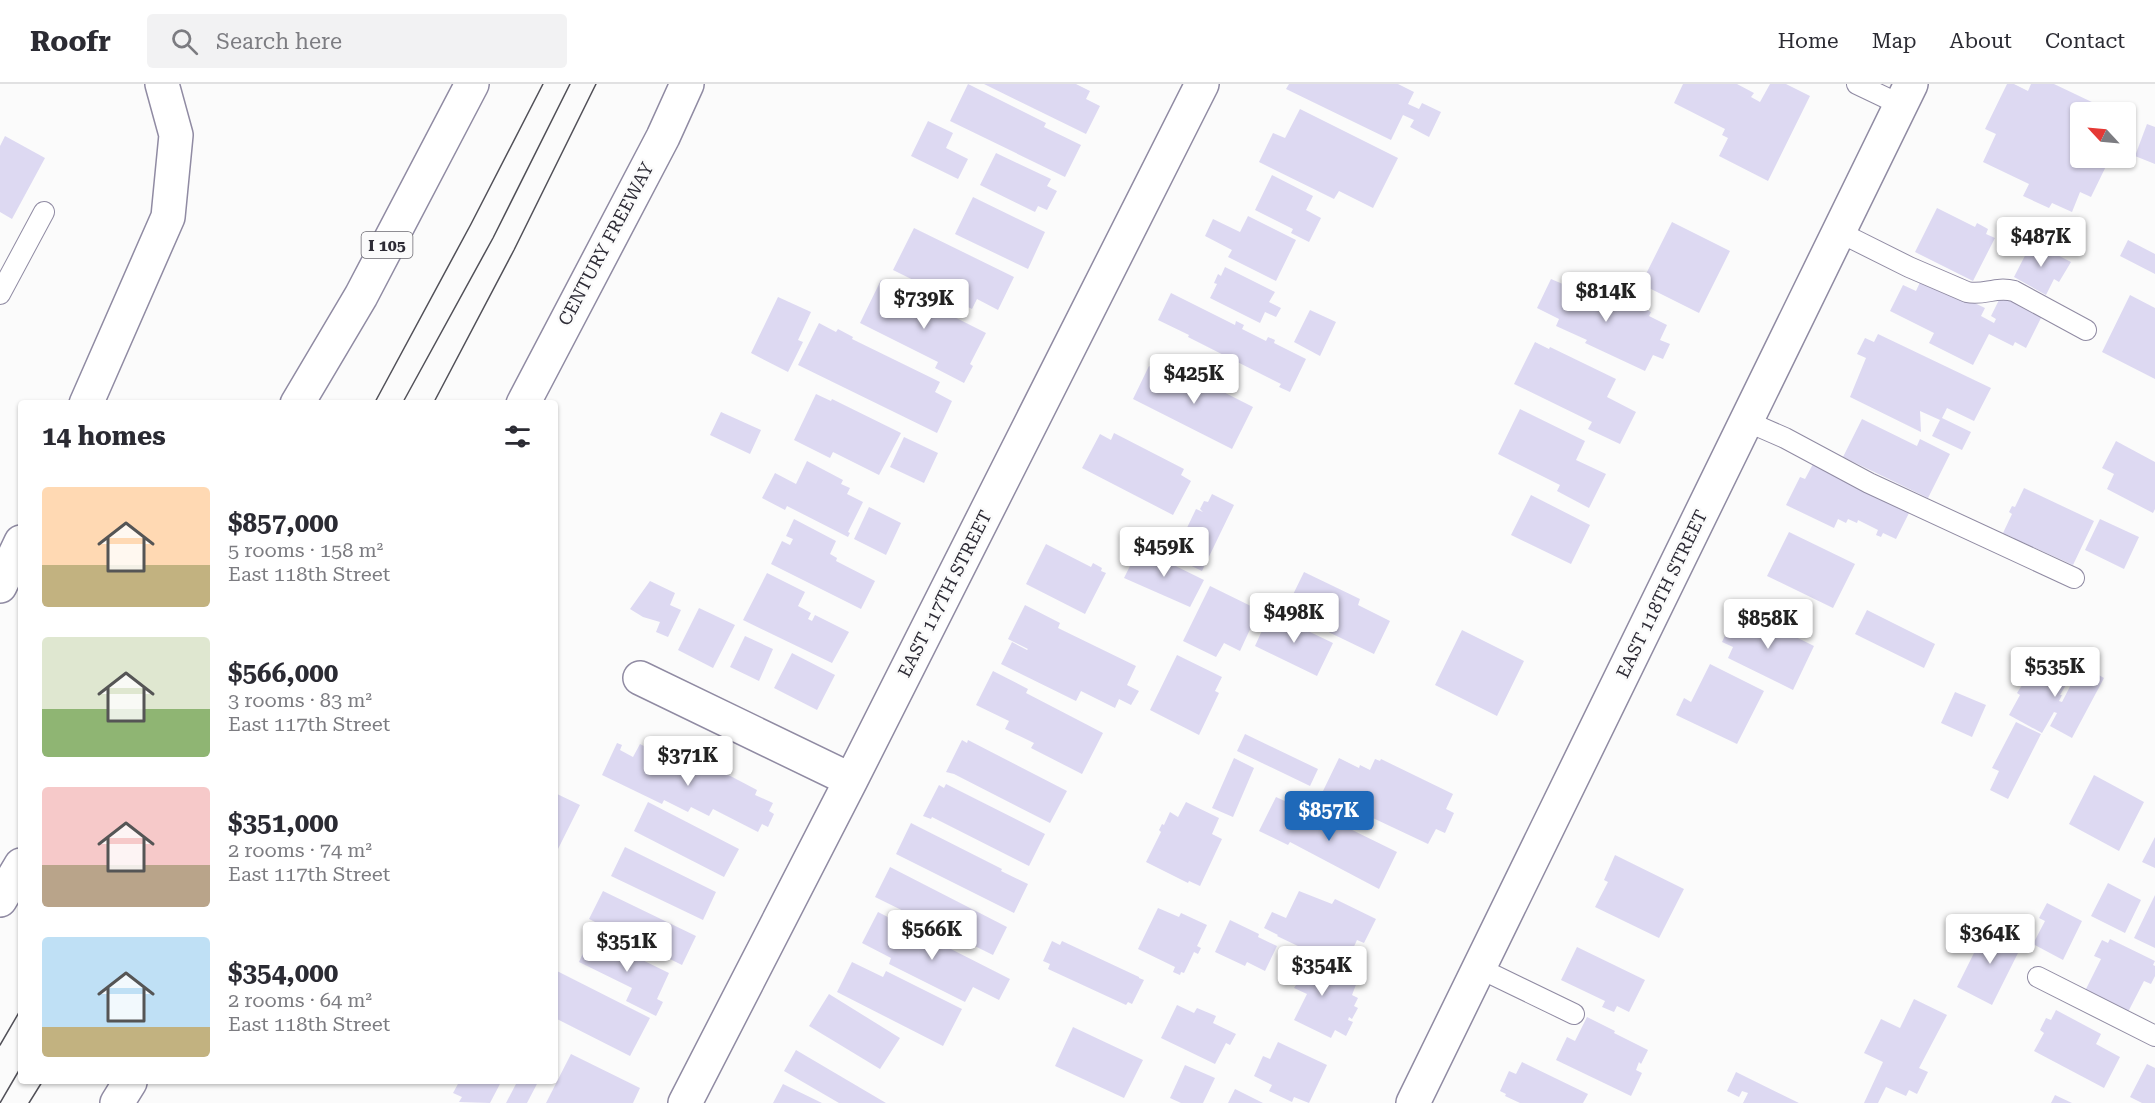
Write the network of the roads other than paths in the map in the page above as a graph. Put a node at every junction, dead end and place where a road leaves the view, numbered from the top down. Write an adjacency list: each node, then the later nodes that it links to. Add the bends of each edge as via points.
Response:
1 (162, 84): 12 (main road, via 176,135 168,217)
2 (472, 84): 13 (main road, I 105, via 361,296)
3 (687, 84): 14 (main road, CENTURY FREEWAY)
4 (1202, 84): 20 (main road, EAST 117TH STREET)
5 (1857, 84): 6 (lane)
6 (1906, 95): 8 (main road, EAST 118TH STREET)
7 (44, 212): 9 (lane)
8 (1839, 232): 11 (lane, via 1967,292 2014,291); 15 (main road, EAST 118TH STREET)
9 (6, 269): 10 (lane)
10 (0, 294)
11 (2086, 330)
12 (88, 400)
13 (299, 400)
14 (525, 400)
15 (1746, 421): 17 (lane); 23 (main road, EAST 118TH STREET)
16 (18, 548): 18 (main road)
17 (2074, 579)
18 (0, 586)
19 (640, 678): 20 (main road)
20 (851, 780): 29 (main road, EAST 117TH STREET)
21 (18, 870): 22 (main road)
22 (0, 900)
23 (1479, 968): 25 (lane); 30 (main road, EAST 118TH STREET)
24 (2038, 977): 26 (lane)
25 (1574, 1014)
26 (2155, 1036)
27 (129, 1084): 28 (main road)
28 (117, 1103)
29 (685, 1103)
30 (1413, 1103)

